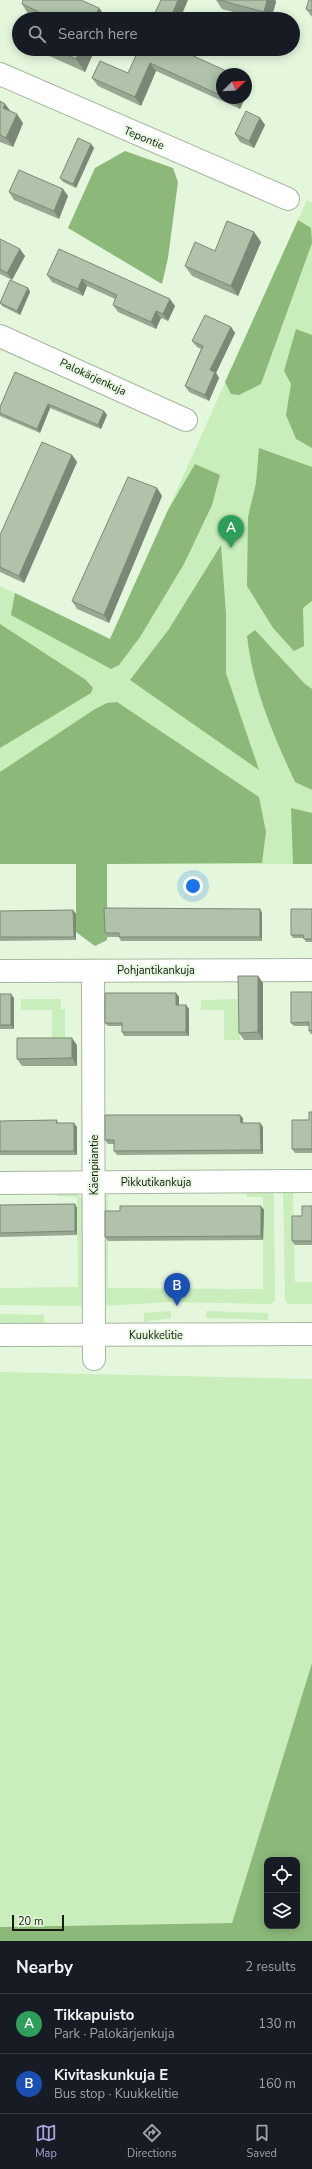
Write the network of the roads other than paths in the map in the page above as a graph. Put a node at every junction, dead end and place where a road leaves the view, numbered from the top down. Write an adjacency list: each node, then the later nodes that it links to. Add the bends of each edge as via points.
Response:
1 (0, 74): 2 (street, Tepontie)
2 (288, 199)
3 (0, 336): 4 (street, Palokärjenkuja)
4 (186, 420)
5 (312, 970): 7 (street, Pohjantikankuja)
6 (0, 971): 7 (street, Pohjantikankuja)
7 (93, 971): 9 (street, Käenpiiantie)
8 (312, 1181): 9 (street, Pikkutikankuja)
9 (94, 1182): 10 (street, Pikkutikankuja); 13 (street, Käenpiiantie)
10 (0, 1183)
11 (312, 1334): 13 (street, Kuukkelitie)
12 (0, 1335): 13 (street, Kuukkelitie)
13 (94, 1335): 14 (street, Käenpiiantie)
14 (94, 1359)

